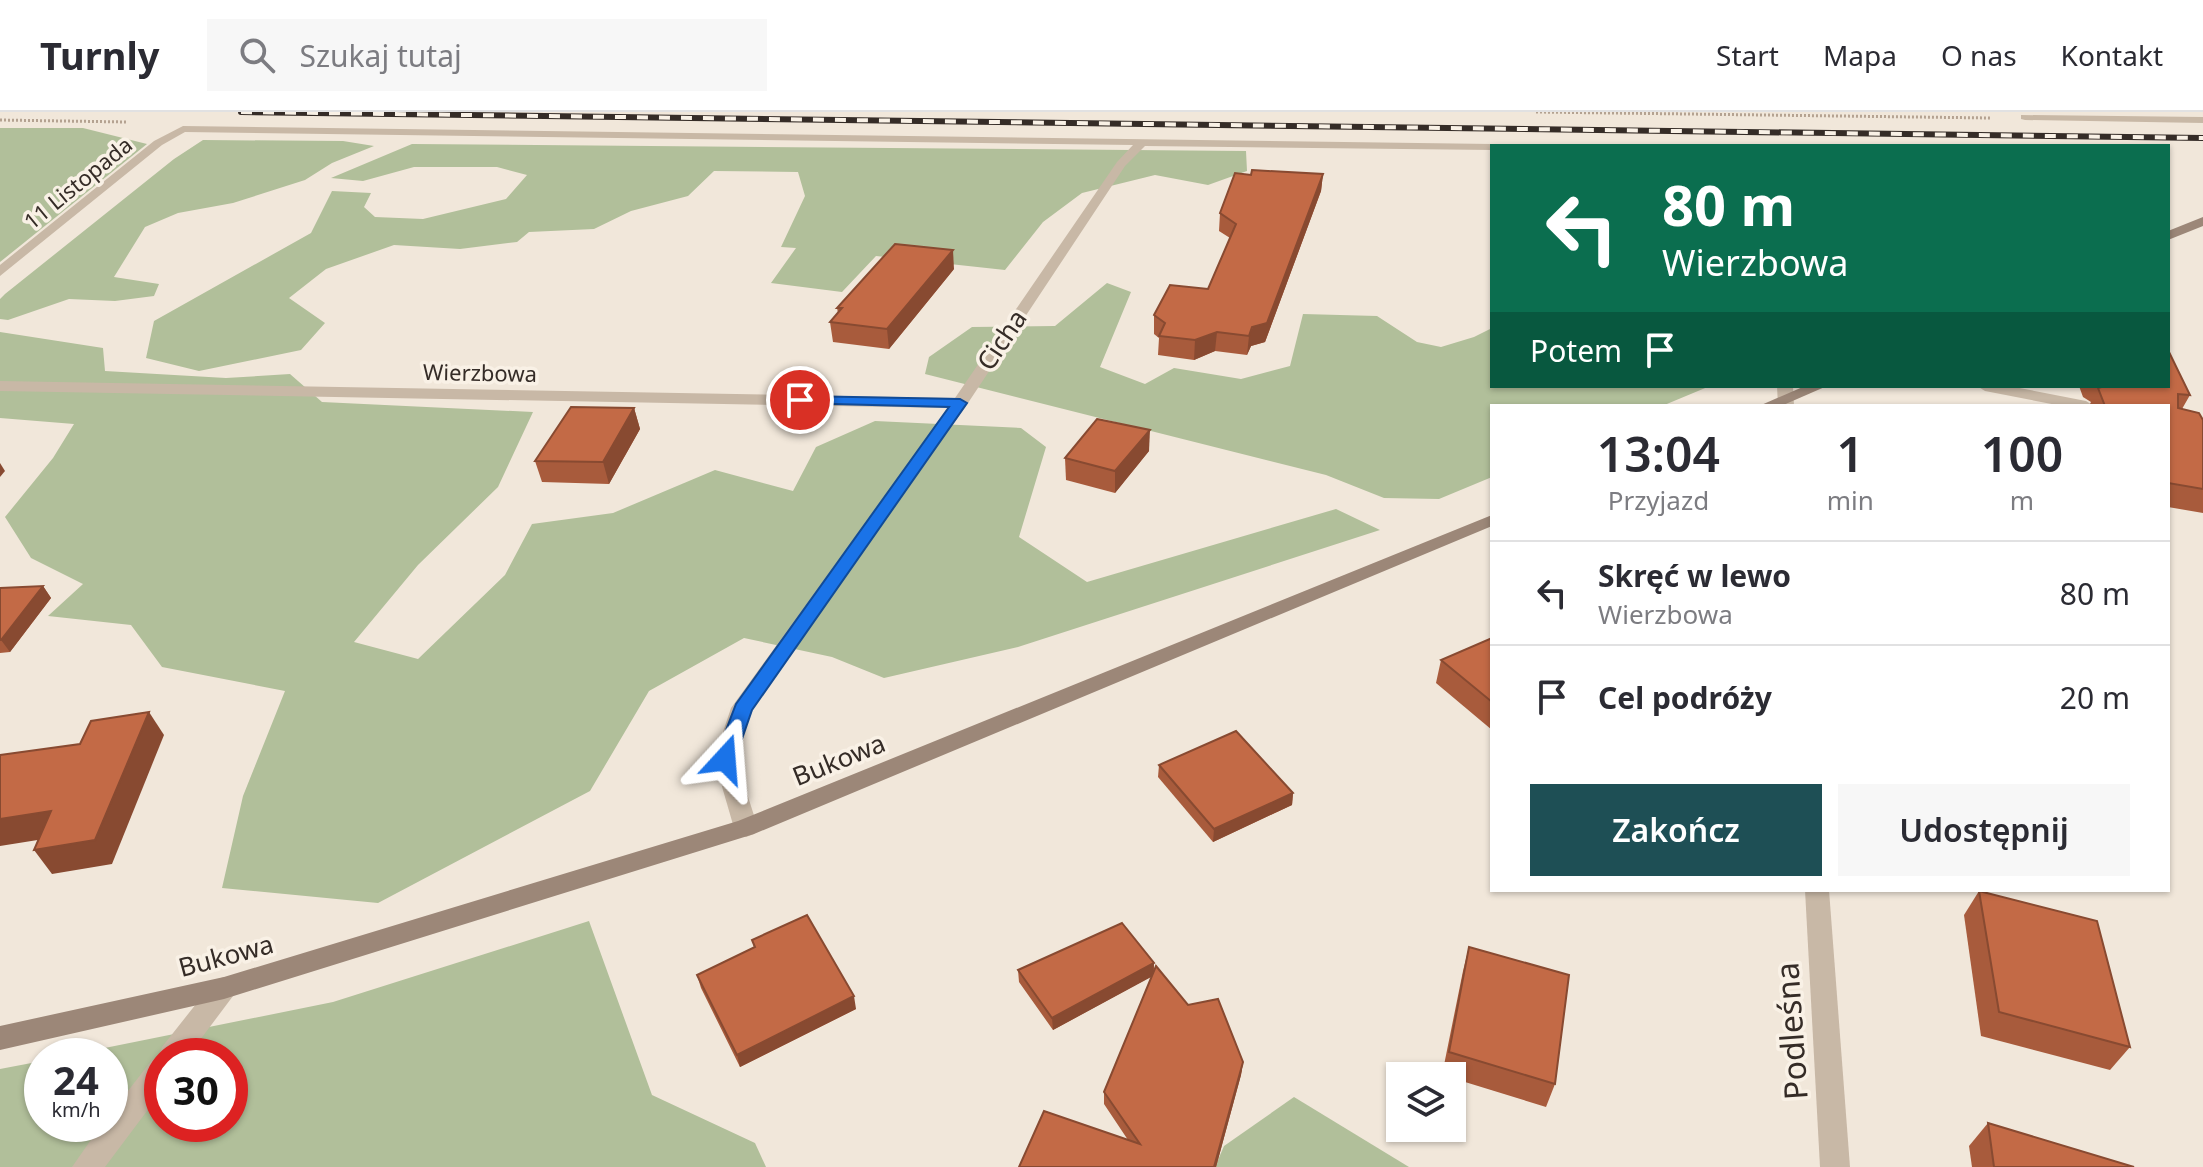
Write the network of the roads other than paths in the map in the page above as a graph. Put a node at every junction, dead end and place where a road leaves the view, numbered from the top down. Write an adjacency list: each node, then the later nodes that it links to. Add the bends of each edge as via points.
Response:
1 (2025, 117): 2 (street)
2 (2203, 120)
3 (1141, 143): 4 (street); 7 (street, 11 Listopada, via 183,129 158,143); 12 (street, Cicha, via 1121,164)
4 (1490, 147)
5 (2203, 221): 6 (street)
6 (2170, 235)
7 (0, 272)
8 (0, 386): 12 (street, Wierzbowa)
9 (1813, 388): 11 (street)
10 (1995, 388): 13 (street)
11 (1785, 397)
12 (960, 403): 15 (street, Cicha, via 742,708 725,759)
13 (2076, 404)
14 (1490, 521): 15 (street, Bukowa)
15 (746, 828): 17 (street, Bukowa)
16 (1817, 892): 22 (street, Podleśna)
17 (224, 988): 18 (street, Bukowa); 19 (street)
18 (0, 1038)
19 (186, 1038)
20 (144, 1093): 21 (street)
21 (87, 1167)
22 (1835, 1167)

